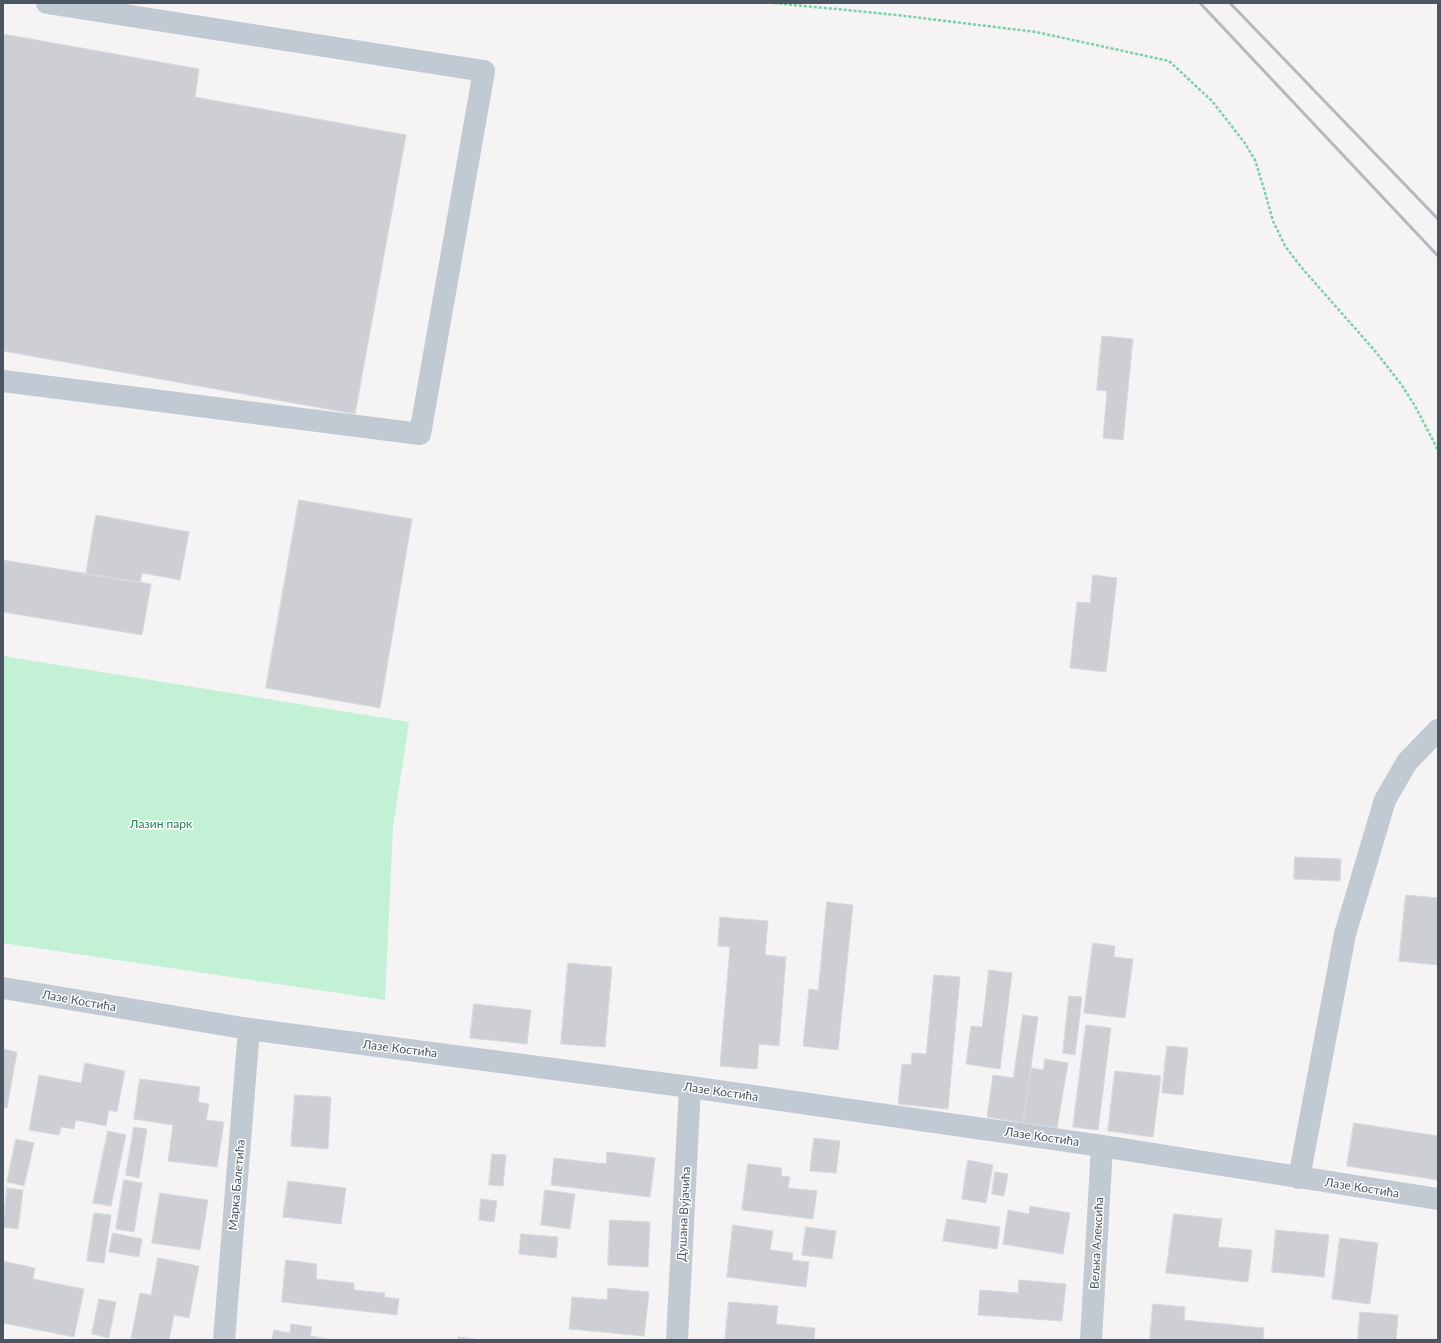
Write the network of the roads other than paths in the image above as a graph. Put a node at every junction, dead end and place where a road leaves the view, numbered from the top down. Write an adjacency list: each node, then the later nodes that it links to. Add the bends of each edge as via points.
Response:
1 (47, 3): 2 (street, via 484,71 420,434)
2 (3, 381)
3 (1438, 730): 8 (street, via 1407,762 1385,800 1345,934)
4 (3, 988): 5 (street, Лазе Костића)
5 (249, 1029): 6 (street, Лазе Костића); 10 (street, Марка Балетића)
6 (690, 1087): 7 (street, Лазе Костића); 11 (street, Душана Вујачића)
7 (1102, 1146): 8 (street, Лазе Костића); 12 (street, Вељка Алексића)
8 (1299, 1178): 9 (street, Лазе Костића)
9 (1438, 1200)
10 (224, 1340)
11 (677, 1340)
12 (1091, 1340)

